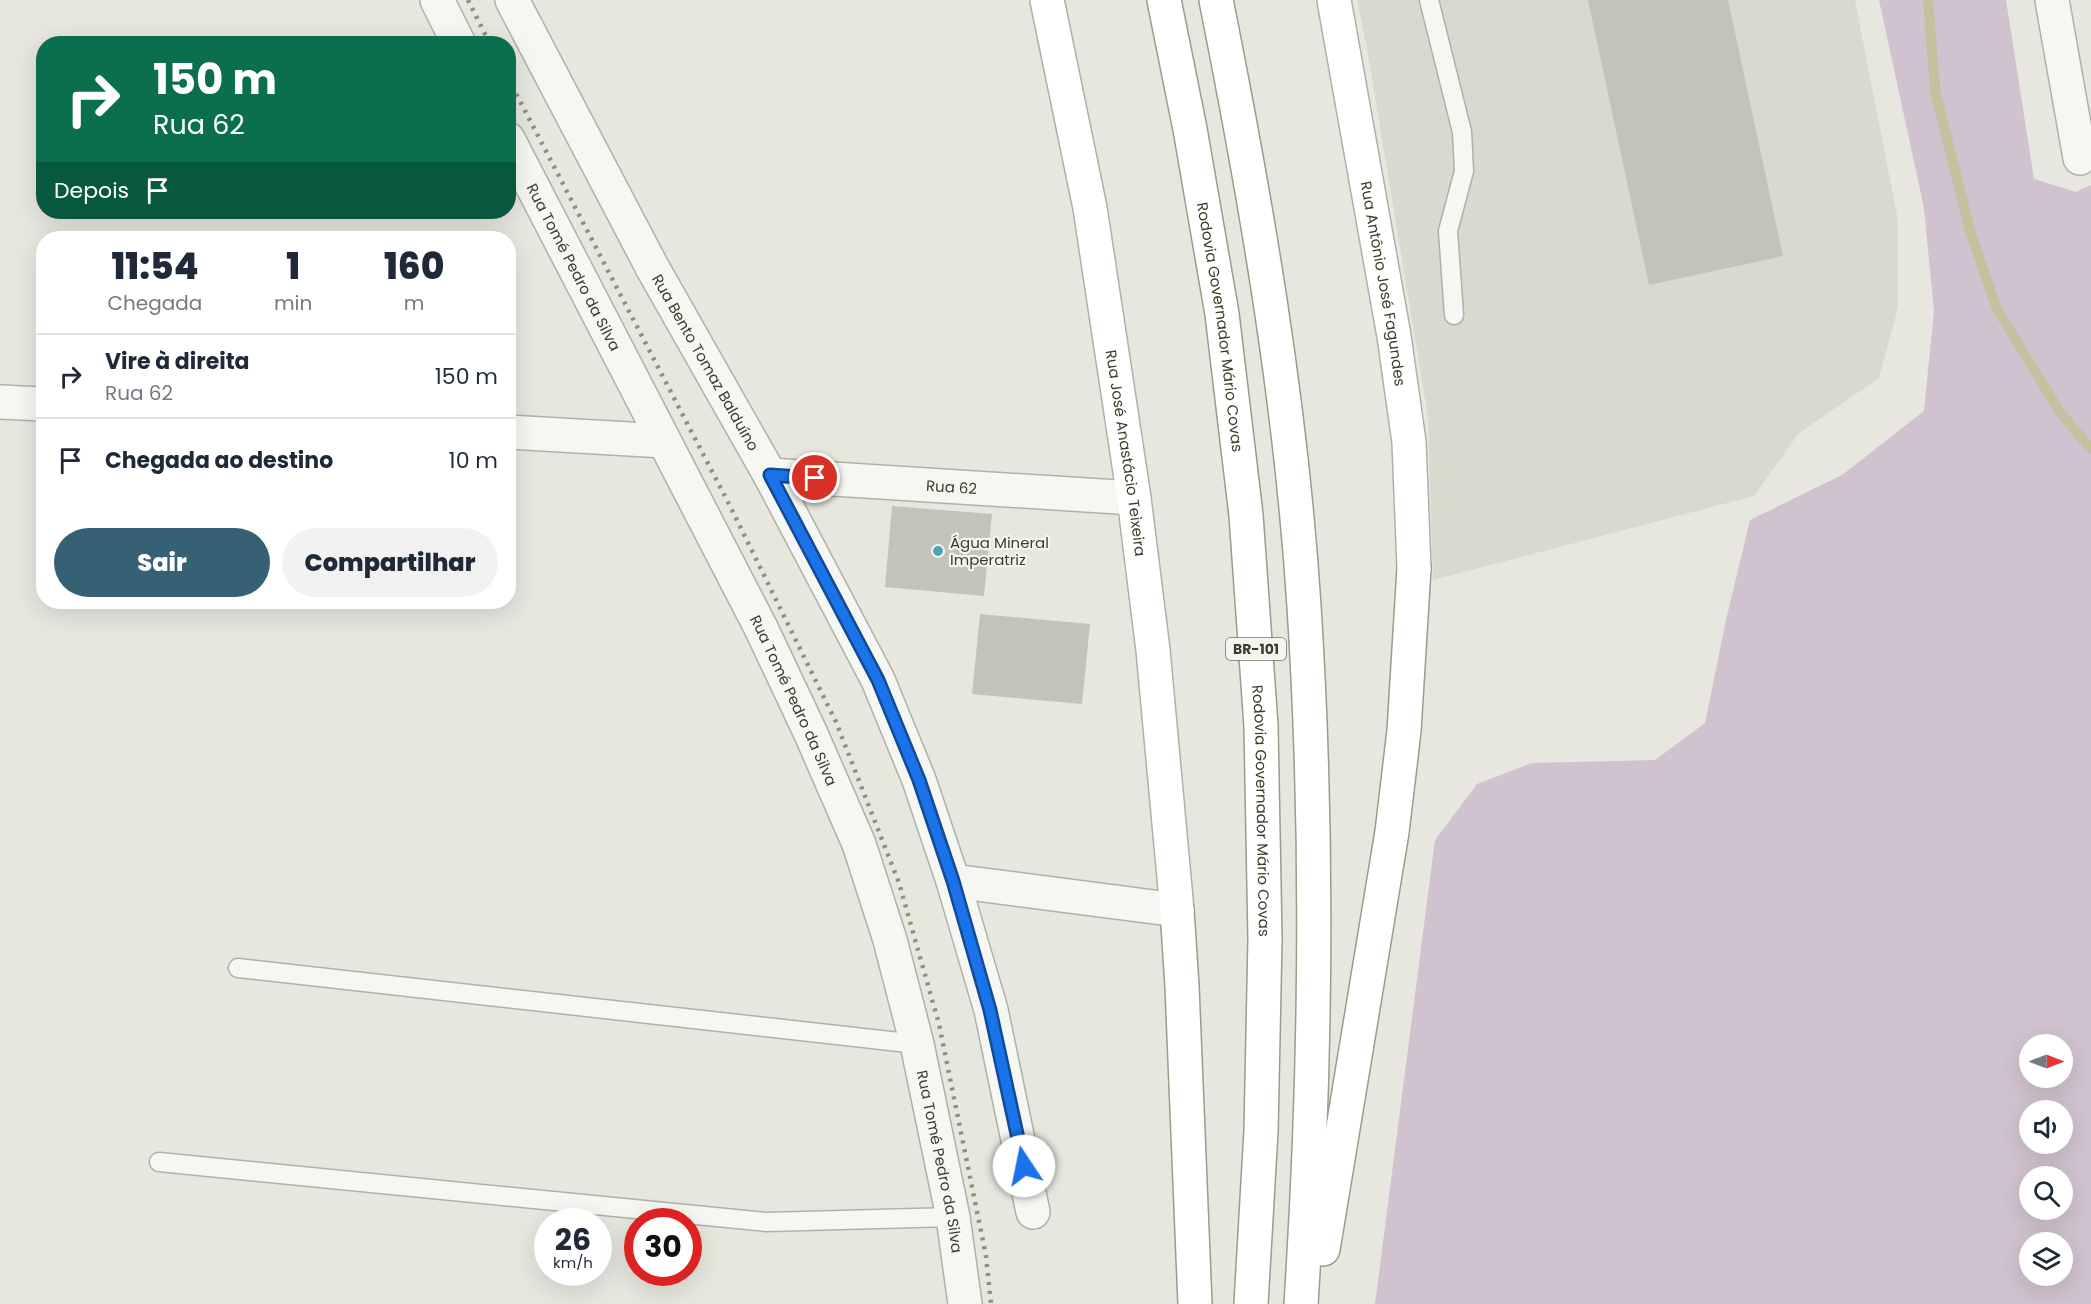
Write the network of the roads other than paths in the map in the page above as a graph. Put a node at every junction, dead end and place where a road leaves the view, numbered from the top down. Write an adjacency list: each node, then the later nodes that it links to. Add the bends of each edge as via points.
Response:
1 (437, 0): 9 (street)
2 (512, 0): 17 (street, Rua Bento Tomaz Balduíno, via 652,267)
3 (1047, 0): 18 (main road, Rua José Anastácio Teixeira, via 1090,208)
4 (1164, 0): 28 (main road, Rodovia Governador Mário Covas / BR-101, via 1222,314 1246,515 1261,715 1265,950 1261,1131)
5 (1216, 0): 29 (main road, BR-101, via 1272,311 1304,604 1314,893 1314,1045)
6 (1334, 0): 30 (main road, Rua Antônio José Fagundes, via 1394,336 1408,442 1414,568 1404,731 1392,832)
7 (1429, 0): 12 (lane, via 1462,132 1464,171 1448,231)
8 (2052, 0): 11 (street)
9 (455, 36)
10 (516, 154): 16 (street, Rua Tomé Pedro da Silva)
11 (2080, 158)
12 (1454, 315)
13 (0, 402): 14 (street)
14 (36, 404)
15 (516, 432): 16 (street)
16 (664, 441): 22 (street, Rua Tomé Pedro da Silva, via 761,628 859,844 890,940)
17 (770, 475): 18 (street, Rua 62); 19 (street, Rua Bento Tomaz Balduíno, via 878,680 919,780)
18 (1134, 498): 20 (main road, Rua José Anastácio Teixeira, via 1155,662)
19 (953, 881): 20 (street); 24 (street, Rua Bento Tomaz Balduíno, via 990,1010)
20 (1177, 910): 27 (main road, Rua José Anastácio Teixeira)
21 (238, 968): 22 (lane)
22 (917, 1044): 25 (street, Rua Tomé Pedro da Silva)
23 (159, 1162): 25 (lane, via 766,1221)
24 (1034, 1212)
25 (953, 1217): 26 (street, Rua Tomé Pedro da Silva)
26 (964, 1304)
27 (1195, 1304)
28 (1251, 1304)
29 (1300, 1304)
30 (1314, 1304)

